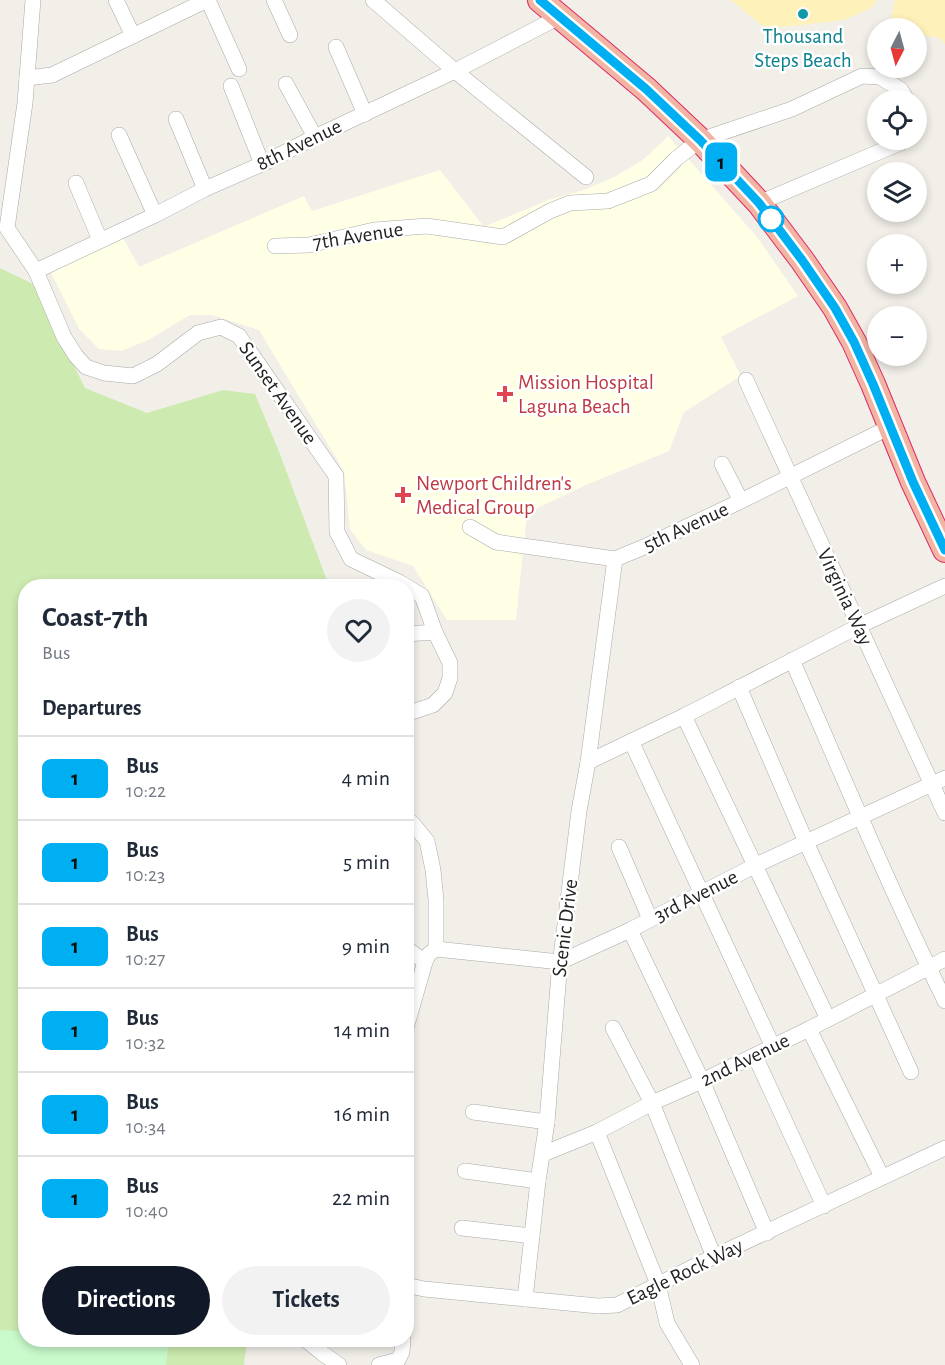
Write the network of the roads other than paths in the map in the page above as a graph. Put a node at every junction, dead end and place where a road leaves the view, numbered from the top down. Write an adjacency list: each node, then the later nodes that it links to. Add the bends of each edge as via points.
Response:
1 (33, 0): 13 (street, Sunset Avenue)
2 (116, 0): 9 (street)
3 (207, 0): 9 (street, via 162,29); 11 (street)
4 (274, 0): 8 (street)
5 (373, 0): 12 (street)
6 (540, 0): 7 (highway)
7 (560, 17): 12 (street, 8th Avenue); 21 (highway)
8 (290, 35)
9 (132, 36): 13 (street, via 52,75)
10 (336, 47): 17 (street)
11 (239, 69)
12 (456, 71): 17 (street, 8th Avenue); 24 (street)
13 (27, 78): 29 (street, Sunset Avenue)
14 (286, 84): 20 (street)
15 (231, 86): 23 (street)
16 (901, 90): 21 (street, 7th Avenue, via 880,77 861,76 792,109)
17 (364, 114): 20 (street, 8th Avenue)
18 (176, 119): 26 (street)
19 (119, 135): 28 (street)
20 (315, 137): 23 (street, 8th Avenue)
21 (700, 140): 27 (highway); 31 (street, 7th Avenue, via 651,184 608,201 570,203 503,237 427,226 374,230 309,245)
22 (884, 150): 27 (street)
23 (262, 164): 26 (street, 8th Avenue)
24 (586, 177)
25 (76, 183): 30 (street)
26 (205, 189): 28 (street, 8th Avenue)
27 (759, 203): 34 (highway, via 835,308)
28 (155, 215): 30 (street, 8th Avenue)
29 (4, 227): 32 (street, Sunset Avenue)
30 (100, 240): 32 (street, 8th Avenue)
31 (275, 246)
32 (36, 271): 41 (street, Sunset Avenue, via 64,338 86,368 133,376 157,364 198,333 221,327 239,336 336,476 337,532 351,559)
33 (746, 380): 36 (street, Virginia Way)
34 (890, 427): 36 (street, 5th Avenue); 39 (highway)
35 (722, 464): 37 (street)
36 (789, 477): 37 (street, 5th Avenue); 44 (street, Virginia Way)
37 (741, 501): 40 (street, 5th Avenue)
38 (470, 527): 40 (street, via 496,542)
39 (945, 550)
40 (615, 559): 52 (street, Scenic Drive)
41 (393, 579)
42 (945, 586): 44 (street)
43 (414, 591): 45 (street, Sunset Avenue, via 422,596)
44 (859, 626): 47 (street); 53 (street, Virginia Way)
45 (435, 632): 46 (street); 49 (street, Sunset Avenue, via 450,663 450,678 445,693 433,705)
46 (414, 633)
47 (792, 660): 48 (street); 55 (street)
48 (739, 687): 50 (street); 57 (street)
49 (414, 711)
50 (684, 716): 51 (street); 59 (street)
51 (631, 741): 52 (street); 60 (street)
52 (588, 762): 67 (street, Scenic Drive)
53 (938, 781): 54 (street, Virginia Way); 55 (street, 3rd Avenue)
54 (945, 813)
55 (861, 816): 57 (street, 3rd Avenue); 68 (street)
56 (414, 825): 63 (street, via 427,841 433,870)
57 (806, 842): 59 (street, 3rd Avenue); 69 (street)
58 (619, 847): 61 (street)
59 (756, 865): 60 (street, 3rd Avenue); 72 (street)
60 (701, 893): 61 (street, 3rd Avenue); 75 (street)
61 (650, 919): 62 (street, 3rd Avenue)
62 (630, 930): 67 (street, 3rd Avenue); 78 (street)
63 (436, 949): 66 (street); 67 (street)
64 (414, 954): 66 (street)
65 (945, 959): 68 (street, 2nd Avenue)
66 (425, 962): 70 (street)
67 (560, 962): 81 (street, Scenic Drive)
68 (928, 967): 69 (street, 2nd Avenue); 71 (street)
69 (876, 994): 72 (street, 2nd Avenue); 77 (street)
70 (414, 1000)
71 (945, 1001)
72 (828, 1019): 74 (street, 2nd Avenue)
73 (613, 1028): 79 (street)
74 (810, 1029): 75 (street, 2nd Avenue); 86 (street)
75 (773, 1047): 76 (street, 2nd Avenue)
76 (755, 1056): 78 (street, 2nd Avenue); 88 (street)
77 (911, 1072)
78 (702, 1082): 79 (street, 2nd Avenue); 90 (street)
79 (652, 1103): 82 (street, 2nd Avenue); 92 (street)
80 (473, 1112): 81 (street)
81 (547, 1122): 84 (street, Scenic Drive)
82 (597, 1132): 84 (street, 2nd Avenue); 93 (street)
83 (945, 1148): 86 (street, Eagle Rock Way)
84 (543, 1154): 87 (street, Scenic Drive)
85 (465, 1171): 87 (street)
86 (882, 1177): 88 (street, Eagle Rock Way)
87 (538, 1181): 91 (street, Scenic Drive)
88 (824, 1206): 90 (street, Eagle Rock Way)
89 (462, 1228): 91 (street)
90 (767, 1233): 92 (street, Eagle Rock Way)
91 (532, 1236): 95 (street, Scenic Drive)
92 (714, 1257): 93 (street, Eagle Rock Way)
93 (658, 1284): 95 (street, Eagle Rock Way, via 617,1305); 100 (street, via 667,1323)
94 (414, 1287): 95 (street, Eagle Rock Way)
95 (525, 1299)
96 (315, 1347): 98 (street)
97 (402, 1347): 99 (street, via 398,1360)
98 (339, 1365)
99 (379, 1365)
100 (692, 1365)

